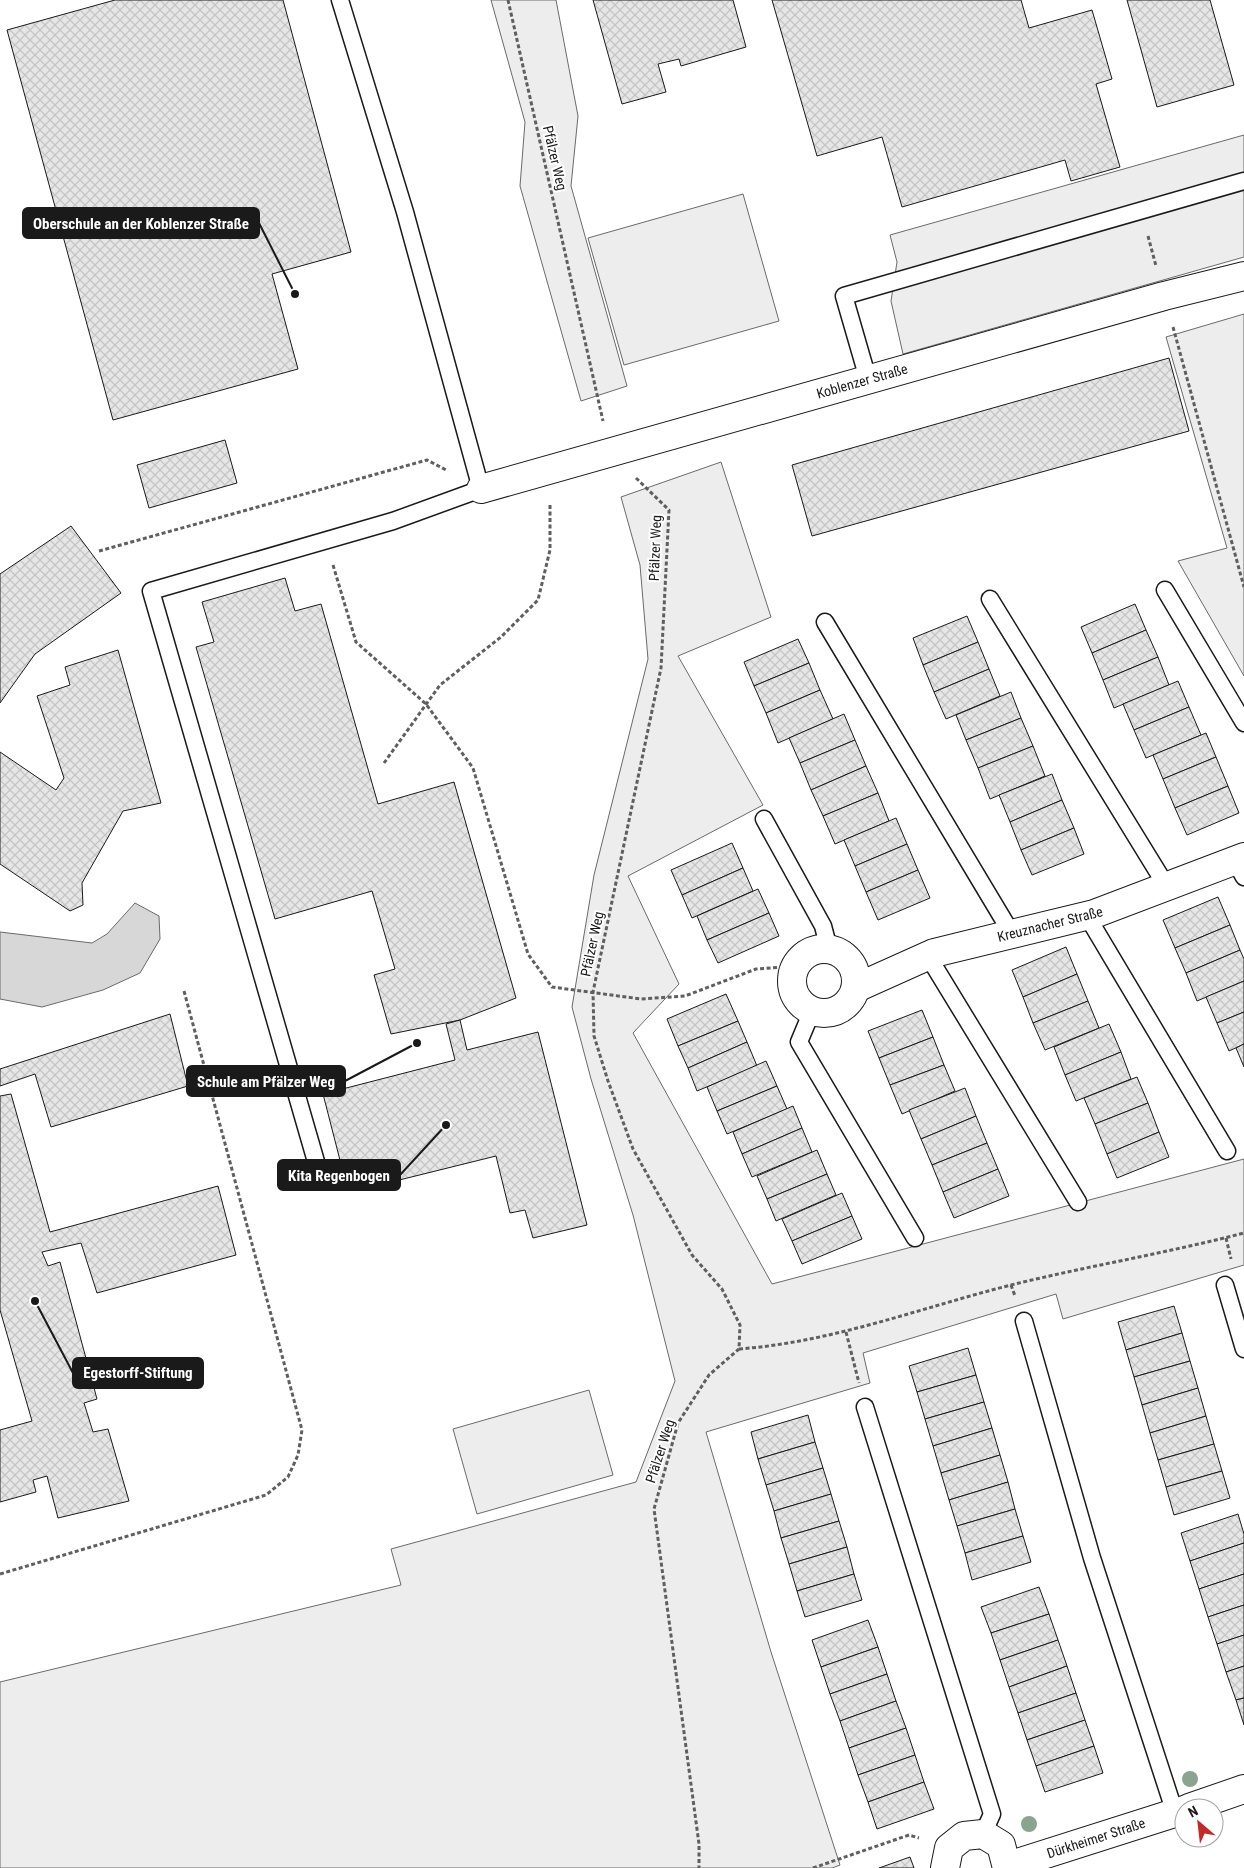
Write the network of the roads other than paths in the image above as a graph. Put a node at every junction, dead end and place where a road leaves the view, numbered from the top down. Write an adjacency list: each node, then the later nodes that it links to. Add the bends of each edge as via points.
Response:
1 (340, 0): 5 (lane, via 405,212)
2 (1244, 181): 4 (lane, via 844,296)
3 (1244, 276): 4 (street, Koblenzer Straße)
4 (868, 379): 5 (street, Koblenzer Straße)
5 (481, 489): 20 (lane, via 393,520 151,591)
6 (1165, 590): 9 (lane)
7 (990, 599): 12 (lane)
8 (824, 622): 14 (lane)
9 (1244, 723)
10 (764, 818): 15 (lane, via 823,926)
11 (1241, 865): 12 (street, Kreuznacher Straße)
12 (1167, 887): 13 (street, Kreuznacher Straße)
13 (1087, 916): 14 (street, Kreuznacher Straße); 19 (lane)
14 (1012, 934): 16 (street, Kreuznacher Straße)
15 (829, 949): 17 (street, via 845,956 855,970); 18 (street, via 810,952 795,966 792,984 798,1000)
16 (928, 956): 17 (street, Kreuznacher Straße); 21 (lane)
17 (856, 988): 18 (street, Kreuznacher Straße, via 847,1004 839,1009 830,1013)
18 (812, 1012): 22 (lane, via 799,1042)
19 (1227, 1151)
20 (319, 1172)
21 (1078, 1202)
22 (915, 1238)
23 (1225, 1284): 25 (lane)
24 (1024, 1321): 28 (lane, via 1092,1558)
25 (1244, 1350)
26 (865, 1407): 31 (lane, via 992,1814)
27 (1244, 1789): 29 (street, Dürkheimer Straße)
28 (1179, 1798)
29 (1218, 1798)
30 (1174, 1813): 33 (street, Dürkheimer Straße)
31 (983, 1834): 32 (street, via 964,1836); 33 (street, Dürkheimer Straße, via 1001,1846)
32 (947, 1858)
33 (1008, 1867)

